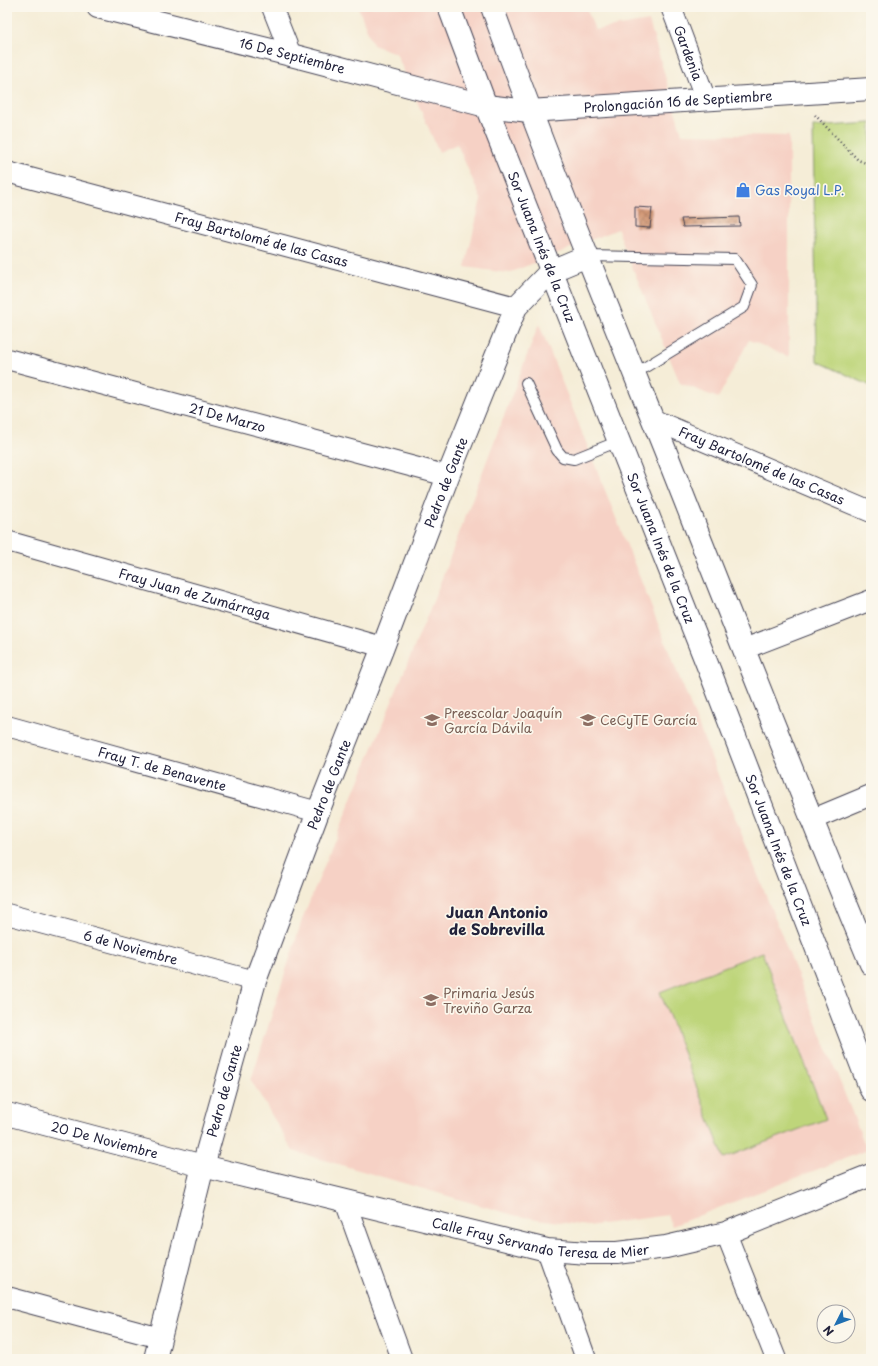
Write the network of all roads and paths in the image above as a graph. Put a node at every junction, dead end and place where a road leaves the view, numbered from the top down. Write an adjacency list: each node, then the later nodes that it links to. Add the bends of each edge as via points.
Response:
1 (98, 7): 6 (street, 16 De Septiembre)
2 (272, 7): 6 (street)
3 (449, 7): 10 (street, Sor Juana Inés de la Cruz)
4 (492, 7): 11 (street)
5 (671, 7): 9 (street, Gardenia)
6 (291, 55): 10 (street, 16 De Septiembre)
7 (871, 89): 8 (street, Prolongación 16 de Septiembre)
8 (800, 94): 9 (street, Prolongación 16 de Septiembre); 12 (path, via 816,116 858,160)
9 (706, 100): 11 (street, Prolongación 16 de Septiembre)
10 (486, 106): 11 (street, Prolongación 16 de Septiembre); 15 (street, Sor Juana Inés de la Cruz)
11 (529, 111): 14 (street)
12 (871, 165)
13 (7, 172): 16 (street, Fray Bartolomé de las Casas)
14 (586, 256): 15 (street, Pedro de Gante); 18 (street); 18 (lane, via 735,259 752,285 744,307)
15 (552, 272): 16 (street, Pedro de Gante); 21 (street, Sor Juana Inés de la Cruz)
16 (516, 307): 22 (street, Pedro de Gante)
17 (7, 360): 22 (street, 21 De Marzo)
18 (634, 374): 20 (street)
19 (526, 383): 21 (lane, via 557,450 563,457 574,459)
20 (652, 419): 23 (street, Fray Bartolomé de las Casas); 27 (street)
21 (619, 441): 35 (street, Sor Juana Inés de la Cruz, via 712,674)
22 (448, 476): 26 (street, Pedro de Gante)
23 (871, 512)
24 (7, 541): 26 (street, Fray Juan de Zumárraga)
25 (871, 600): 27 (street)
26 (383, 647): 30 (street, Pedro de Gante)
27 (744, 649): 31 (street)
28 (7, 726): 30 (street, Fray T. de Benavente)
29 (871, 795): 31 (street)
30 (318, 812): 34 (street, Pedro de Gante)
31 (811, 820): 33 (street)
32 (7, 914): 34 (street, 6 de Noviembre)
33 (871, 964)
34 (255, 981): 37 (street, Pedro de Gante)
35 (871, 1090)
36 (7, 1114): 37 (street, 20 De Noviembre)
37 (203, 1166): 39 (street, Calle Fray Servando Teresa de Mier); 43 (street, Pedro de Gante)
38 (871, 1175): 40 (street, Calle Fray Servando Teresa de Mier)
39 (345, 1201): 41 (street, Calle Fray Servando Teresa de Mier); 45 (street)
40 (726, 1233): 41 (street, Calle Fray Servando Teresa de Mier, via 666,1247 617,1253); 47 (street)
41 (547, 1250): 46 (street)
42 (7, 1297): 43 (street)
43 (160, 1338): 44 (street, Pedro de Gante)
44 (155, 1359)
45 (402, 1359)
46 (586, 1359)
47 (776, 1359)

